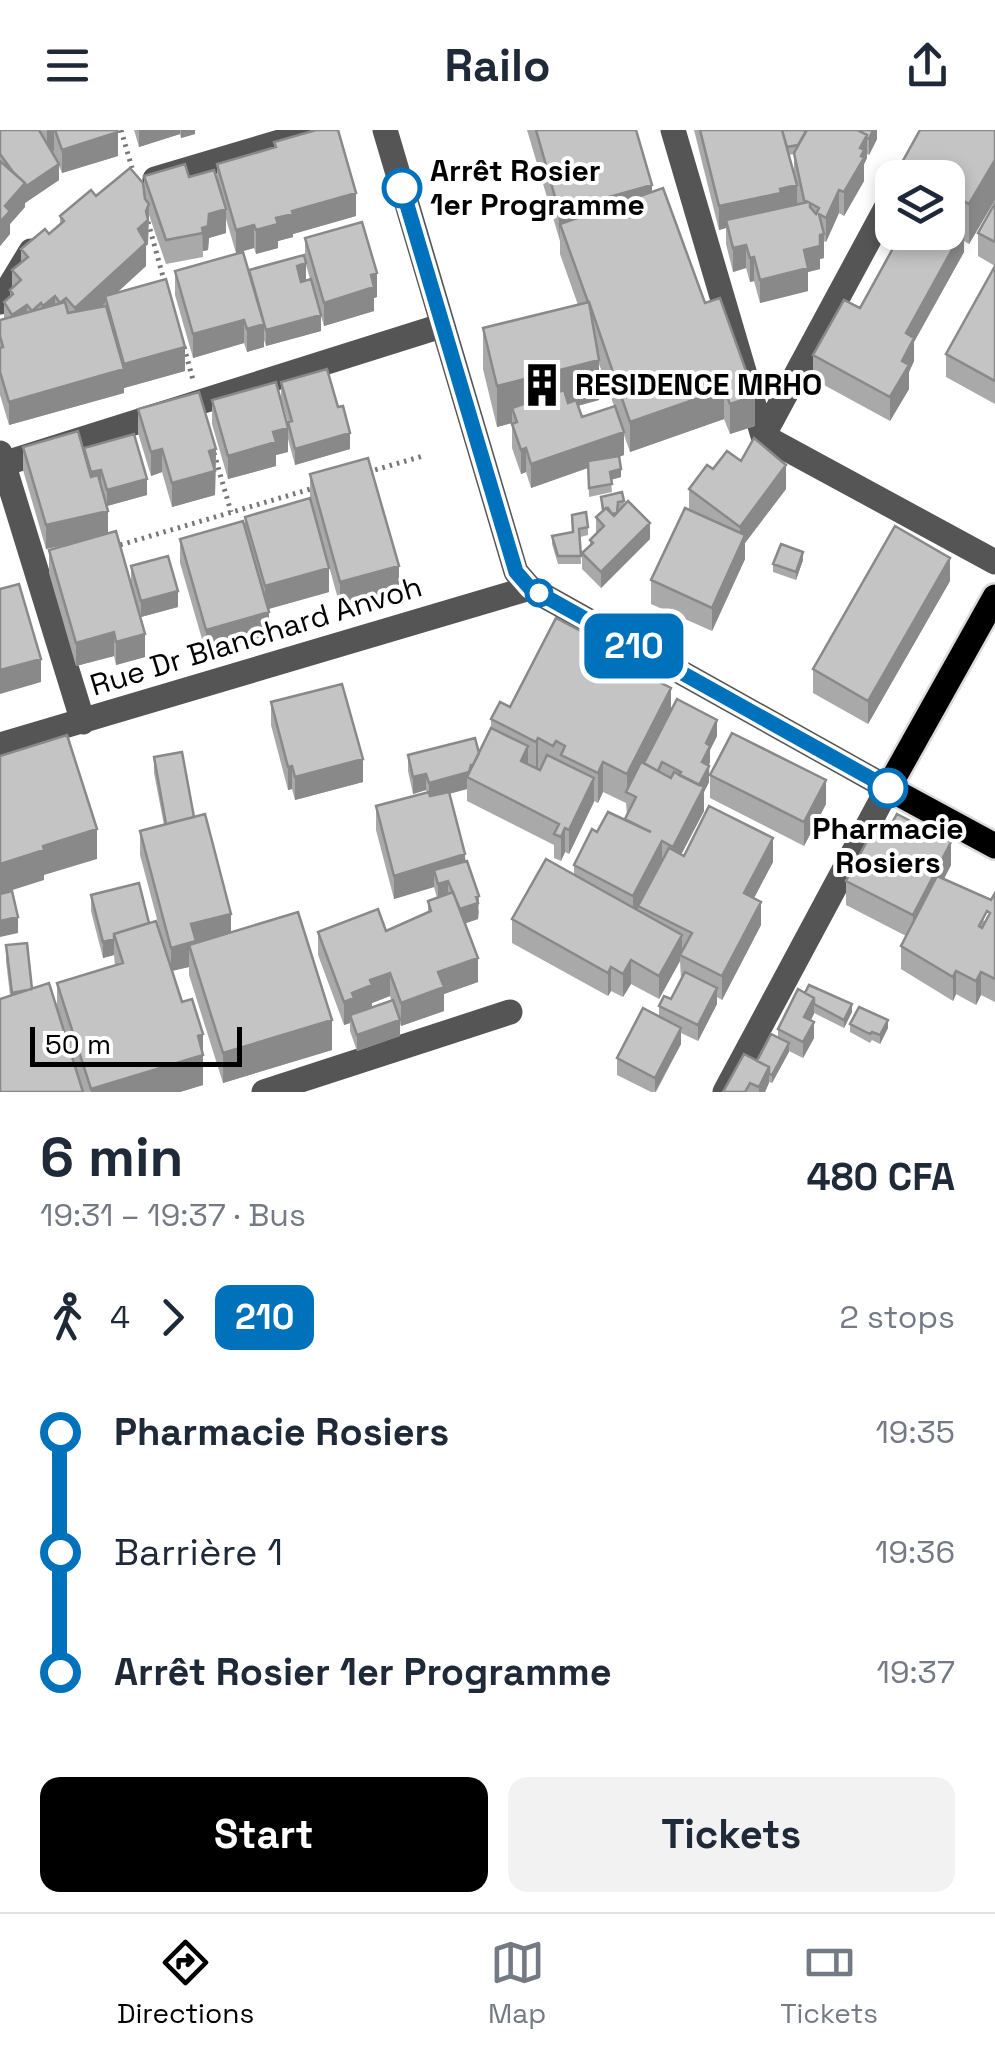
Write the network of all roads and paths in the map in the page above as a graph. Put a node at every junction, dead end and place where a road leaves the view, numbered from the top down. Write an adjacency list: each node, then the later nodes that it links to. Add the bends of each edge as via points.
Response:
1 (121, 130): 5 (path)
2 (320, 130): 5 (street)
3 (385, 130): 10 (street)
4 (672, 130): 13 (street)
5 (137, 185): 8 (path)
6 (875, 228): 13 (street)
7 (55, 230): 9 (street, via 28,254)
8 (168, 295)
9 (0, 302)
10 (441, 326): 12 (street); 21 (street, via 512,563)
11 (179, 331): 12 (path)
12 (200, 402): 15 (street); 18 (path)
13 (763, 436): 20 (street)
14 (422, 456): 16 (path)
15 (1, 458): 23 (street)
16 (365, 473)
17 (327, 484): 18 (path)
18 (231, 512): 19 (path)
19 (106, 549)
20 (995, 562)
21 (530, 588): 23 (street, Rue Dr Blanchard Anvoh); 25 (street)
22 (995, 596): 25 (main road)
23 (83, 722): 24 (street, Rue Dr Blanchard Anvoh)
24 (0, 745)
25 (888, 788): 26 (main road); 29 (street)
26 (995, 846)
27 (510, 1012): 28 (street)
28 (264, 1092)
29 (725, 1092)

